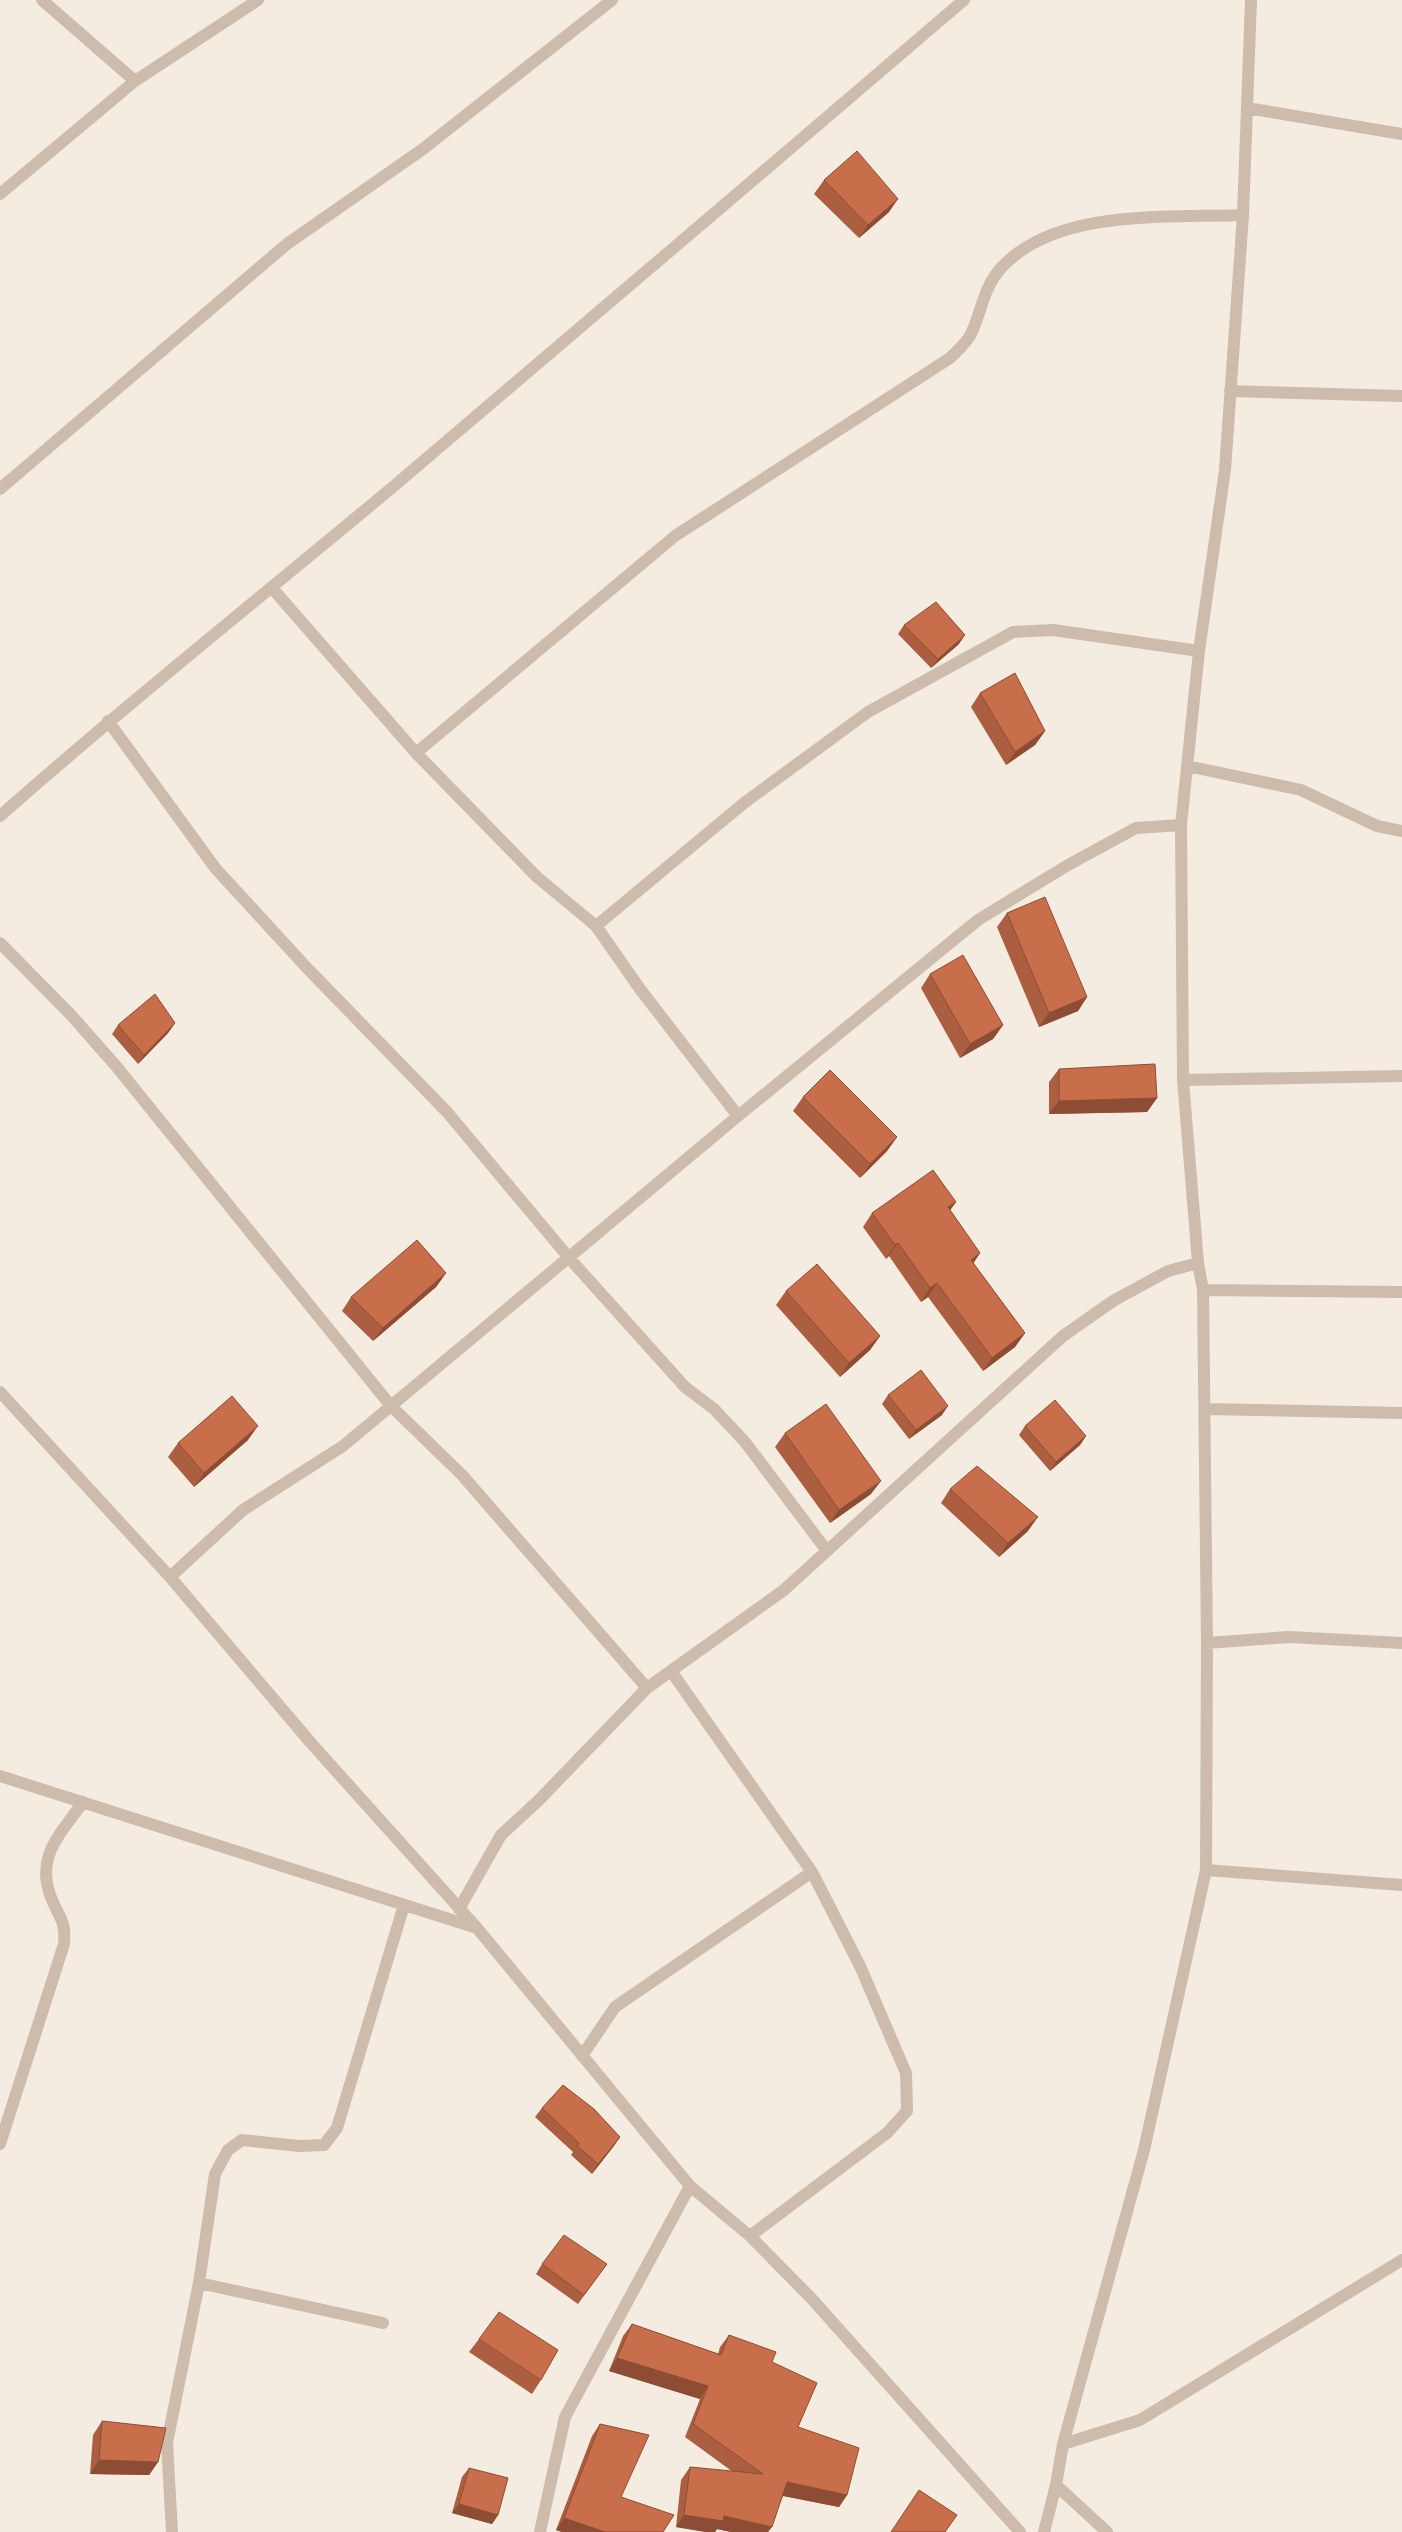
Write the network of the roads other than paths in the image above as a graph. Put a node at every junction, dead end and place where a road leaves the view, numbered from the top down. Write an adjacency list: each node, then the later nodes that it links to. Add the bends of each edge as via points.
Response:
1 (42, 0): 6 (street)
2 (258, 0): 6 (street)
3 (612, 0): 13 (street, via 423,150 287,244)
4 (964, 0): 14 (street)
5 (1251, 0): 7 (street)
6 (135, 81): 9 (street)
7 (1248, 108): 8 (street); 10 (street)
8 (1402, 134)
9 (0, 194)
10 (1243, 216): 11 (street); 17 (street, via 1098,221 1063,229 1033,244 1003,266 988,285 971,334 950,358 675,536)
11 (1230, 391): 12 (street); 15 (street, via 1225,470)
12 (1402, 396)
13 (0, 489)
14 (272, 588): 16 (street); 17 (street)
15 (1199, 651): 18 (street); 22 (street, via 1053,630 1012,632 868,712 744,803)
16 (108, 720): 19 (street); 27 (street, via 216,869 447,1112)
17 (416, 753): 22 (street, via 537,877)
18 (1187, 766): 20 (street); 21 (street, via 1301,790 1377,826)
19 (0, 816)
20 (1181, 825): 25 (street); 26 (street, via 1136,828 978,920)
21 (1402, 830)
22 (596, 926): 26 (street)
23 (0, 944): 32 (street, via 71,1014 116,1066)
24 (1402, 1076): 25 (street)
25 (1183, 1080): 28 (street)
26 (738, 1116): 27 (street)
27 (570, 1259): 32 (street); 35 (street, via 685,1387 714,1409 745,1442)
28 (1198, 1263): 29 (street); 35 (street, via 1168,1271 1113,1301 1063,1336)
29 (1203, 1290): 30 (street); 33 (street)
30 (1402, 1292)
31 (0, 1392): 36 (street)
32 (392, 1406): 36 (street, via 344,1446 243,1510); 40 (street, via 462,1475)
33 (1204, 1409): 34 (street); 37 (street)
34 (1402, 1414)
35 (827, 1551): 39 (street, via 784,1590)
36 (170, 1577): 47 (street, via 311,1743)
37 (1207, 1643): 38 (street, via 1289,1637); 43 (street)
38 (1402, 1643)
39 (671, 1671): 40 (street); 44 (street)
40 (647, 1688): 47 (street, via 501,1835)
41 (0, 1776): 42 (street)
42 (83, 1802): 46 (street); 50 (street, via 48,1851 46,1884 66,1927 64,1944)
43 (1206, 1870): 45 (street); 56 (street, via 1144,2150)
44 (812, 1872): 49 (street, via 615,2007); 52 (street, via 860,1966 906,2073 907,2111 887,2133)
45 (1402, 1885)
46 (404, 1905): 48 (street); 54 (street, via 337,2128 324,2145 299,2146 242,2140 228,2150 215,2174)
47 (459, 1909): 48 (street)
48 (477, 1928): 49 (street)
49 (582, 2056): 51 (street)
50 (1, 2138)
51 (690, 2186): 52 (street); 59 (street, via 565,2417)
52 (750, 2236): 60 (street, via 811,2298)
53 (1402, 2260): 56 (street, via 1140,2420)
54 (198, 2283): 55 (street); 58 (street, via 167,2443)
55 (382, 2323)
56 (1064, 2444): 57 (street)
57 (1056, 2485): 61 (street); 62 (street)
58 (172, 2532)
59 (540, 2532)
60 (1020, 2532)
61 (1044, 2532)
62 (1107, 2532)

